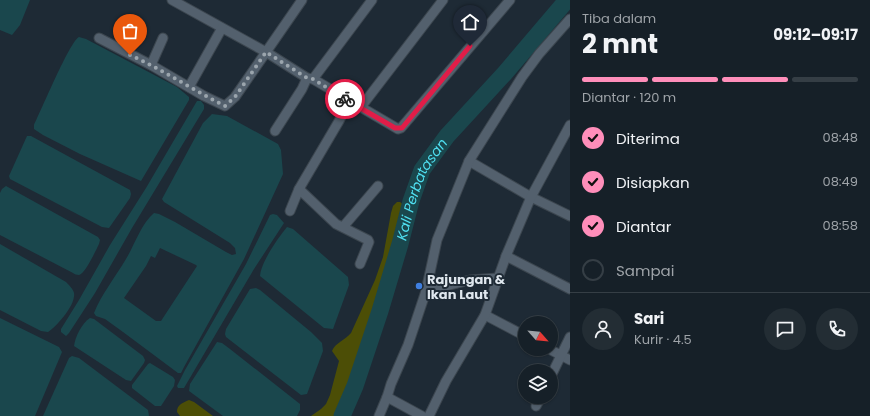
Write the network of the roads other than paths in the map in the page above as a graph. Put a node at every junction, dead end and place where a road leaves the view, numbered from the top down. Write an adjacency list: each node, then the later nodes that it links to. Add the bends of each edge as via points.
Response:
1 (172, 0): 7 (street)
2 (302, 0): 10 (street)
3 (372, 0): 12 (street)
4 (443, 0): 15 (street)
5 (510, 0): 15 (street, via 402,128 395,128)
6 (570, 19): 18 (street, via 522,77)
7 (220, 32): 10 (street); 13 (street)
8 (99, 38): 11 (street)
9 (164, 38): 11 (street)
10 (264, 56): 12 (street); 13 (street, via 235,97 225,106)
11 (151, 65): 13 (street)
12 (310, 78): 14 (street); 17 (street)
13 (189, 87)
14 (347, 104): 15 (street); 20 (street)
15 (361, 107)
16 (570, 125): 21 (street)
17 (275, 131)
18 (469, 161): 21 (street); 29 (street, via 437,240)
19 (378, 186): 24 (street)
20 (299, 189): 22 (street); 24 (street)
21 (533, 193): 23 (street); 25 (street)
22 (290, 211)
23 (570, 216)
24 (343, 228): 26 (street, via 369,242)
25 (506, 256): 27 (street); 28 (street)
26 (360, 264)
27 (498, 278): 29 (street, via 470,280); 30 (street)
28 (570, 289)
29 (426, 291): 37 (street)
30 (485, 315): 31 (street); 40 (street, via 446,381)
31 (518, 332)
32 (570, 337): 34 (street)
33 (558, 354): 34 (street)
34 (561, 355): 35 (street); 36 (street)
35 (570, 360)
36 (557, 364)
37 (387, 397): 38 (street); 39 (street)
38 (379, 416)
39 (419, 416)
40 (429, 416)

